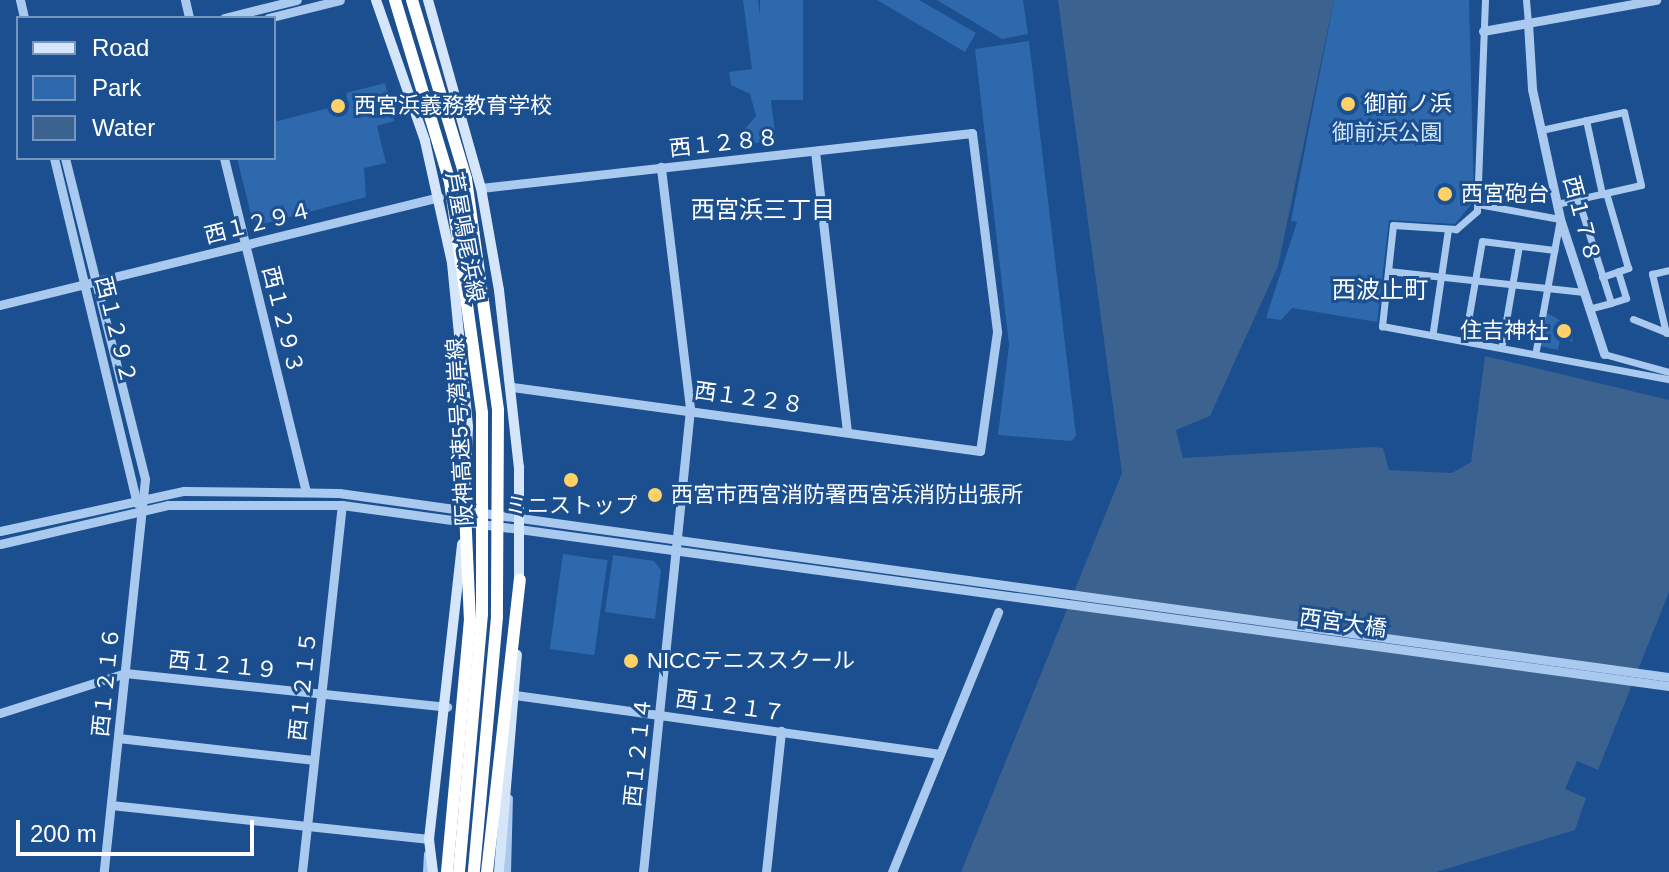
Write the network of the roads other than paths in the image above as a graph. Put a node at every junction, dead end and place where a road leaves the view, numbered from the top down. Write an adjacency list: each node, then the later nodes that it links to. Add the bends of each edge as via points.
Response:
1 (297, 0): 10 (street)
2 (340, 0): 11 (street)
3 (376, 0): 23 (main road, 芦屋鳴尾浜線)
4 (395, 0): 93 (highway, 阪神高速5号湾岸線, bridge, via 450,182 482,413 482,614)
5 (412, 0): 94 (highway, 阪神高速5号湾岸線, bridge, via 466,179 497,396 497,617)
6 (428, 0): 21 (main road, 芦屋鳴尾浜線)
7 (1485, 0): 13 (street)
8 (1526, 0): 12 (street)
9 (1656, 0): 12 (street)
10 (232, 16)
11 (276, 16)
12 (1528, 23): 13 (street); 15 (street, 西１７８)
13 (1483, 31): 25 (street)
14 (1586, 120): 15 (street); 22 (street); 22 (street, via 1624,112 1641,185)
15 (1541, 130): 26 (street, 西１７８)
16 (815, 151): 20 (street, 西１２８８); 56 (street); 57 (street, 西１２８８, via 972,133 997,332)
17 (55, 160): 38 (street, 西１２９２)
18 (65, 160): 38 (street, 西１２９２)
19 (225, 160): 29 (street, 西１２９３)
20 (661, 167): 21 (street, 西１２８８); 55 (street, 西１２１４)
21 (481, 188): 23 (main road); 54 (main road, 芦屋鳴尾浜線)
22 (1604, 193): 24 (street); 34 (street, via 1628,268)
23 (439, 197): 29 (street, 西１２９４); 63 (main road, 芦屋鳴尾浜線, via 462,340)
24 (1578, 199): 26 (street); 36 (street)
25 (1478, 204): 27 (street); 28 (street, via 1468,223)
26 (1557, 204): 27 (street, 西１７８)
27 (1560, 219): 31 (street); 41 (street, 西１７８)
28 (1448, 230): 33 (street, via 1395,224); 35 (street)
29 (246, 244): 38 (street, 西１２９４); 58 (street, 西１２９３)
30 (1519, 246): 31 (street); 37 (street, via 1482,241); 39 (street)
31 (1554, 250): 40 (street)
32 (1669, 270): 47 (street, via 1652,274)
33 (1388, 271): 35 (street); 46 (street, via 1382,326)
34 (1618, 271): 36 (street); 42 (street, via 1626,298)
35 (1442, 277): 37 (street); 46 (street)
36 (1602, 277): 42 (street)
37 (1475, 280): 39 (street); 48 (street)
38 (91, 283): 43 (street, 西１２９４); 59 (street, 西１２９２)
39 (1512, 284): 40 (street); 49 (street)
40 (1548, 289): 41 (street); 50 (street)
41 (1584, 292): 44 (street, 西１７８)
42 (1611, 303): 44 (street)
43 (0, 305)
44 (1589, 309): 51 (street, 西１７８)
45 (1633, 319): 47 (street)
46 (1433, 331): 48 (street)
47 (1668, 334)
48 (1465, 338): 49 (street)
49 (1502, 344): 50 (street)
50 (1536, 350): 53 (street)
51 (1604, 354): 52 (street, 西１７８)
52 (1669, 372)
53 (1669, 379)
54 (512, 387): 55 (street, 西１２２８); 62 (main road, 芦屋鳴尾浜線)
55 (690, 408): 56 (street, 西１２２８); 66 (street, 西１２１４)
56 (847, 430): 57 (street, 西１２２８)
57 (980, 451)
58 (306, 491): 59 (street, via 229,488); 63 (street)
59 (140, 498): 61 (street, 西１２１６); 65 (street)
60 (342, 505): 61 (street, via 229,501); 63 (street); 75 (street, 西１２１５)
61 (141, 510): 67 (street); 72 (street, 西１２１６)
62 (520, 517): 63 (street); 64 (main road, 芦屋鳴尾浜線); 66 (street)
63 (466, 519): 64 (street); 77 (main road, 芦屋鳴尾浜線); 92 (highway, via 458,767)
64 (521, 530): 68 (street); 69 (main road, 芦屋鳴尾浜線)
65 (0, 531)
66 (677, 539): 68 (street, 西１２１４); 70 (street)
67 (0, 544)
68 (676, 552): 70 (street); 79 (street, 西１２１４)
69 (520, 580): 76 (main road, 芦屋鳴尾浜線); 95 (highway)
70 (1013, 590): 73 (street, 西宮大橋); 74 (street, 西宮大橋)
71 (998, 612): 82 (street)
72 (125, 673): 75 (street, 西１２１９); 78 (street, 西１２１９); 81 (street, 西１２１６)
73 (1669, 677)
74 (1669, 686)
75 (320, 694): 77 (street, 西１２１９); 83 (street, 西１２１５)
76 (515, 695): 79 (street, 西１２１７); 84 (main road, 芦屋鳴尾浜線)
77 (447, 707): 87 (main road, 芦屋鳴尾浜線)
78 (0, 713)
79 (660, 715): 80 (street, 西１２１７); 98 (street, 西１２１４)
80 (781, 731): 82 (street, 西１２１７); 99 (street)
81 (118, 738): 83 (street); 85 (street, 西１２１６)
82 (940, 754): 100 (street)
83 (313, 760): 86 (street, 西１２１５)
84 (507, 784): 96 (main road, 芦屋鳴尾浜線); 97 (street)
85 (111, 805): 86 (street); 88 (street, 西１２１６)
86 (306, 828): 87 (street); 89 (street, 西１２１５)
87 (429, 839): 90 (street); 91 (main road, 芦屋鳴尾浜線)
88 (104, 872)
89 (302, 872)
90 (426, 872)
91 (433, 872)
92 (447, 872)
93 (459, 872)
94 (474, 872)
95 (487, 872)
96 (499, 872)
97 (507, 872)
98 (643, 872)
99 (766, 872)
100 (892, 872)

